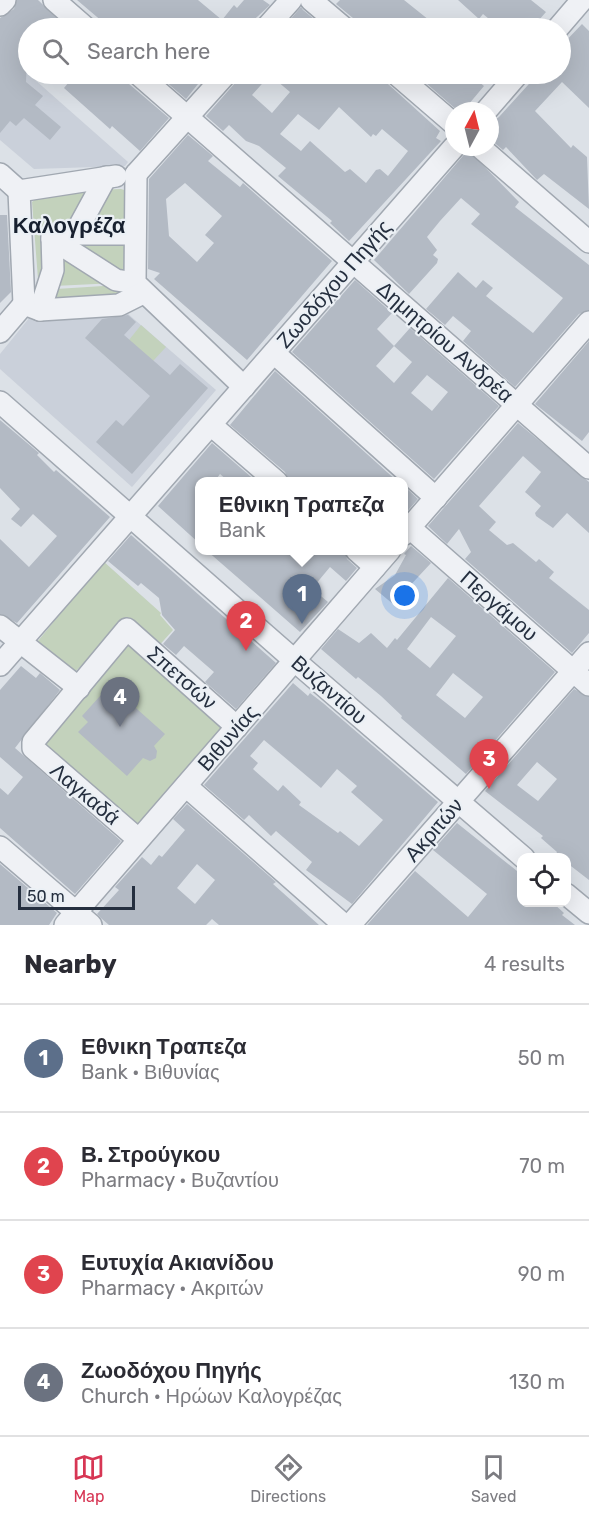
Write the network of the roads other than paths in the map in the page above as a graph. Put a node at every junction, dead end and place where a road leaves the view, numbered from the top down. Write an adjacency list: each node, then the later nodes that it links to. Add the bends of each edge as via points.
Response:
1 (4, 0): 5 (street)
2 (54, 0): 7 (street)
3 (291, 0): 8 (street)
4 (311, 0): 9 (street)
5 (0, 5)
6 (579, 6): 10 (street)
7 (75, 18)
8 (275, 18)
9 (332, 18)
10 (568, 18)
11 (150, 84): 17 (street, Δημητρίου Ανδρέα)
12 (217, 84): 17 (street)
13 (408, 84): 16 (street)
14 (509, 84): 15 (street)
15 (494, 102)
16 (445, 116)
17 (188, 117): 21 (street); 29 (street, Δημητρίου Ανδρέα)
18 (446, 156): 29 (street, Ζωοδόχου Πηγής)
19 (490, 156): 28 (street)
20 (0, 174): 23 (street)
21 (136, 174): 22 (street); 26 (street)
22 (106, 177): 23 (street); 25 (street)
23 (19, 191): 24 (street)
24 (21, 234): 27 (street); 31 (street)
25 (75, 234): 26 (street); 27 (street)
26 (134, 234): 30 (street)
27 (52, 237): 30 (street, via 116,280); 31 (street, via 53,270)
28 (589, 242)
29 (354, 262): 34 (street, Ζωοδόχου Πηγής); 37 (street, Δημητρίου Ανδρέα)
30 (139, 288): 31 (street, via 119,305); 35 (street)
31 (32, 307): 33 (street)
32 (589, 322): 37 (street)
33 (0, 332)
34 (274, 353): 35 (street, Ζωοδόχου Πηγής); 41 (street)
35 (244, 387): 38 (street, Ζωοδόχου Πηγής)
36 (0, 402): 42 (street, Βυζαντίου)
37 (517, 405): 39 (street, Δημητρίου Ανδρέα); 41 (street)
38 (211, 425): 40 (street); 42 (street, Ζωοδόχου Πηγής)
39 (589, 468)
40 (271, 477)
41 (436, 498): 43 (street)
42 (131, 517): 49 (street, Ζωοδόχου Πηγής); 51 (street, Βυζαντίου)
43 (408, 530)
44 (408, 532): 53 (street, Περγάμου)
45 (362, 555): 47 (street)
46 (386, 555): 47 (street, Βιθυνίας)
47 (375, 567): 51 (street, Βιθυνίας)
48 (0, 626): 49 (street)
49 (20, 643): 52 (street, Ζωοδόχου Πηγής); 55 (street)
50 (589, 653): 53 (street, Ακριτών)
51 (295, 660): 56 (street, Βιθυνίας); 58 (street, Βυζαντίου)
52 (0, 665)
53 (573, 671): 54 (street, Περγάμου); 58 (street, Ακριτών)
54 (589, 685)
55 (79, 688): 56 (street, Σπετσών, via 127,630); 59 (street, Λαγκαδά, via 33,742 33,748)
56 (237, 727): 57 (street, Βιθυνίας)
57 (186, 786): 59 (street, Βιθυνίας); 65 (street)
58 (459, 801): 61 (street, Βυζαντίου); 66 (street, Ακριτών)
59 (138, 839): 64 (street, Βιθυνίας)
60 (0, 847): 64 (street)
61 (518, 853)
62 (571, 897): 63 (street)
63 (589, 913)
64 (77, 921)
65 (344, 925)
66 (350, 925)

